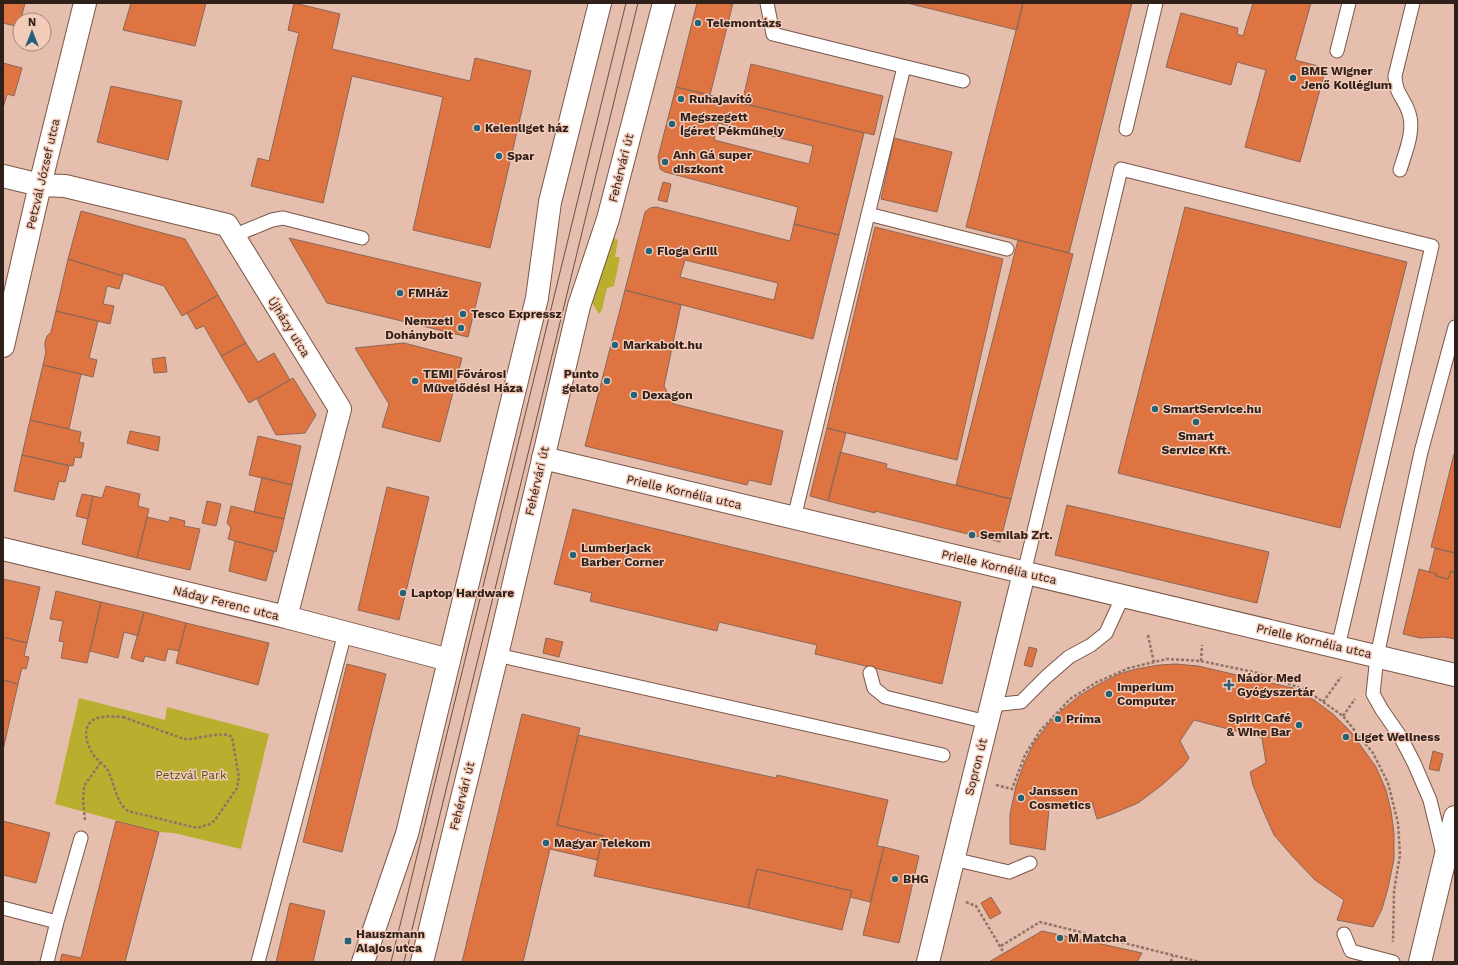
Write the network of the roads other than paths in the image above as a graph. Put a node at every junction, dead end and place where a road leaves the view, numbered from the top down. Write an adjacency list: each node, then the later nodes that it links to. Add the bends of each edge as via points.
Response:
1 (85, 3): 14 (street, Petzvál József utca)
2 (600, 3): 31 (street, via 550,202 537,298)
3 (664, 3): 21 (street, Fehérvári út, via 608,219 579,306)
4 (767, 3): 9 (lane, via 773,34)
5 (1156, 3): 11 (lane)
6 (1349, 3): 8 (lane)
7 (1413, 3): 12 (lane, via 1395,76 1395,87 1406,105 1410,121 1408,142)
8 (1337, 51)
9 (904, 67): 10 (lane); 15 (lane)
10 (963, 81)
11 (1126, 128)
12 (1400, 170)
13 (3, 176): 14 (street, Újházy utca)
14 (40, 185): 16 (street, Újházy utca, via 65,186 227,225); 20 (street, Petzvál József utca)
15 (868, 214): 18 (lane); 22 (lane)
16 (233, 236): 17 (lane, via 283,218); 26 (street, Újházy utca, via 340,409)
17 (362, 238)
18 (1007, 249)
19 (1455, 327): 30 (lane, via 1421,452)
20 (3, 346)
21 (543, 458): 22 (street, Prielle Kornélia utca); 29 (street, Fehérvári út)
22 (794, 518): 24 (street, Prielle Kornélia utca)
23 (3, 549): 26 (street, Náday Ferenc utca)
24 (1024, 573): 25 (street, Prielle Kornélia utca); 28 (lane, via 1121,169 1432,246); 34 (street, Sopron út)
25 (1123, 596): 28 (street, Prielle Kornélia utca); 34 (lane, via 1106,633 1069,657 1021,702)
26 (286, 617): 27 (street, Náday Ferenc utca)
27 (345, 633): 31 (street, Náday Ferenc utca); 45 (lane)
28 (1338, 647): 30 (street, Prielle Kornélia utca)
29 (497, 655): 35 (lane); 47 (street, Fehérvári út)
30 (1377, 656): 33 (street, Prielle Kornélia utca); 39 (lane, via 1373,694 1414,763 1430,800)
31 (449, 660): 46 (street, via 407,834)
32 (870, 673): 34 (lane, via 874,688 885,697)
33 (1455, 675)
34 (989, 713): 38 (street, Sopron út)
35 (943, 755)
36 (1455, 817): 39 (street)
37 (81, 838): 42 (lane)
38 (953, 859): 40 (lane, via 1009,872); 48 (street, Sopron út)
39 (1445, 860): 50 (street)
40 (1030, 862)
41 (3, 908): 42 (lane)
42 (57, 922): 44 (lane)
43 (1344, 934): 49 (lane, via 1351,951)
44 (47, 962)
45 (258, 962)
46 (363, 962)
47 (422, 962)
48 (928, 962)
49 (1393, 962)
50 (1420, 962)

